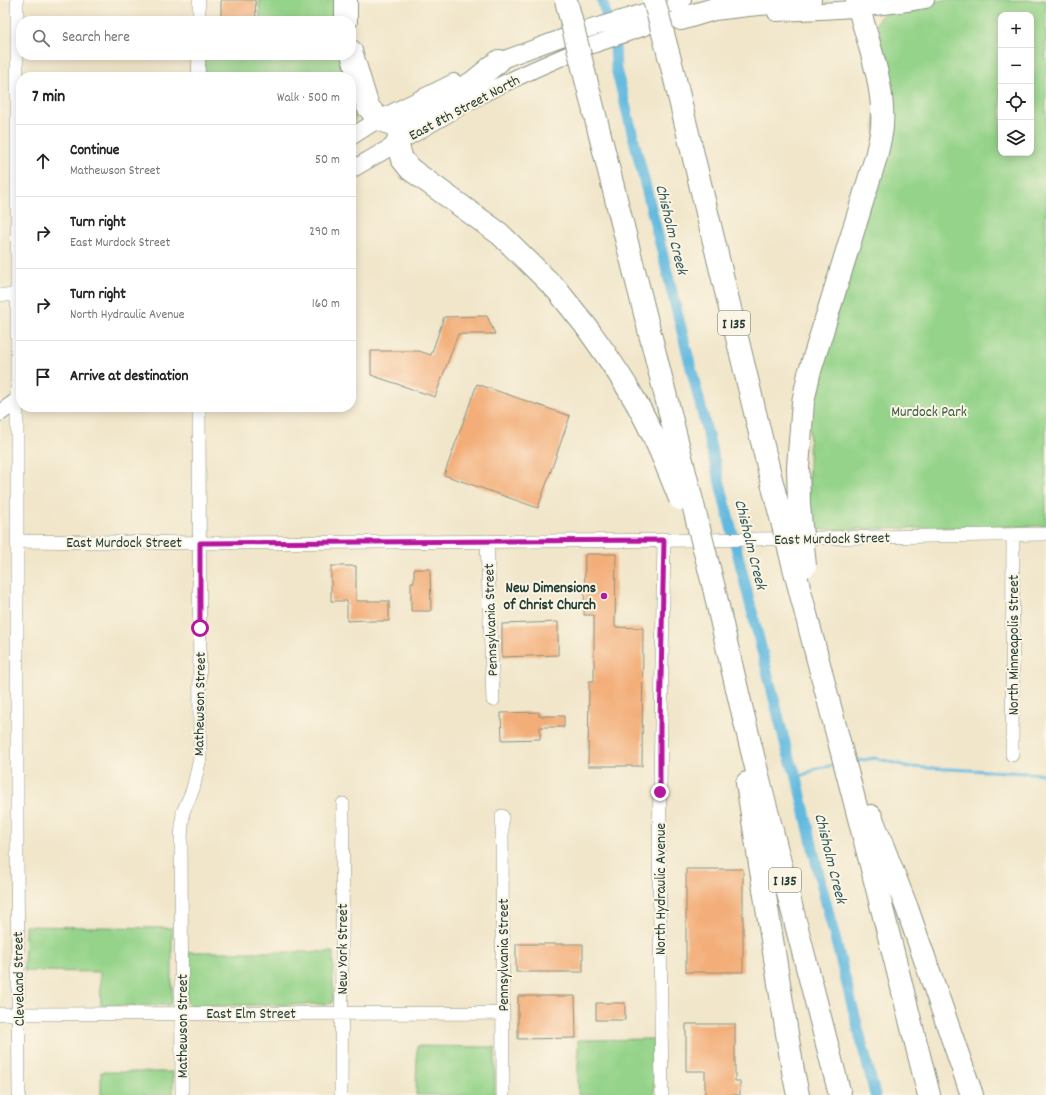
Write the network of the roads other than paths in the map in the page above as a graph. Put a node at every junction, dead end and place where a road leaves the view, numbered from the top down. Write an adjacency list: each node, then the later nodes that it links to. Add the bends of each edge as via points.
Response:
1 (17, 0): 10 (street, Cleveland Street)
2 (199, 0): 11 (street)
3 (346, 0): 12 (highway)
4 (566, 0): 36 (highway, I 135, bridge)
5 (810, 0): 8 (highway, via 714,9)
6 (926, 0): 7 (street)
7 (858, 4): 8 (street, via 804,12 714,16); 37 (highway, bridge, via 878,73 882,126 863,203 809,374 803,402 798,467 799,505)
8 (682, 9): 9 (street)
9 (653, 11): 16 (street, East 8th Street North, via 575,33); 20 (street, East 8th Street North, via 581,49 486,92); 37 (highway, I 135, bridge, via 681,105 770,478)
10 (17, 16)
11 (199, 16)
12 (346, 16)
13 (17, 60): 17 (street, Cleveland Street)
14 (198, 60): 18 (street)
15 (354, 60): 19 (highway, via 368,107)
16 (499, 61): 19 (street, East 8th Street North); 22 (highway, via 472,83 420,115)
17 (18, 72)
18 (198, 72)
19 (379, 119): 21 (street, East 8th Street North); 22 (highway, via 396,126)
20 (432, 123): 22 (highway)
21 (356, 134)
22 (402, 134): 23 (street, East 8th Street North); 36 (highway, bridge, via 402,159 410,169 500,234 558,290 609,358 633,396 666,464)
23 (356, 166)
24 (0, 295): 25 (street)
25 (16, 295)
26 (16, 403): 29 (street)
27 (20, 412): 33 (street, Cleveland Street)
28 (199, 412): 35 (street, Mathewson Street)
29 (0, 413)
30 (1046, 534): 31 (street, East Murdock Street)
31 (1013, 535): 32 (street, East Murdock Street); 41 (street, North Minneapolis Street)
32 (664, 540): 34 (street, East Murdock Street); 54 (street, North Hydraulic Avenue, via 659,849)
33 (17, 541): 35 (street, East Murdock Street); 48 (street, Cleveland Street)
34 (487, 541): 35 (street, East Murdock Street); 40 (street, Pennsylvania Street)
35 (200, 543): 45 (street, Mathewson Street, via 200,758 183,812 180,838)
36 (714, 588): 38 (highway, I 135)
37 (814, 645): 39 (highway, I 135)
38 (731, 665): 55 (highway, via 744,764); 56 (highway, I 135)
39 (828, 698): 49 (highway, via 893,871); 57 (highway, I 135)
40 (493, 700)
41 (1012, 755)
42 (343, 804): 44 (street, New York Street)
43 (502, 816): 46 (street, Pennsylvania Street)
44 (342, 1012): 45 (street, East Elm Street); 46 (street, East Elm Street); 52 (street, New York Street)
45 (182, 1013): 48 (street, East Elm Street); 51 (street, Mathewson Street)
46 (503, 1013): 53 (street, Pennsylvania Street)
47 (0, 1014): 48 (street, East Elm Street)
48 (18, 1014): 50 (street, Cleveland Street)
49 (970, 1089)
50 (19, 1095)
51 (182, 1095)
52 (341, 1095)
53 (503, 1095)
54 (662, 1095)
55 (798, 1095)
56 (840, 1095)
57 (930, 1095)

